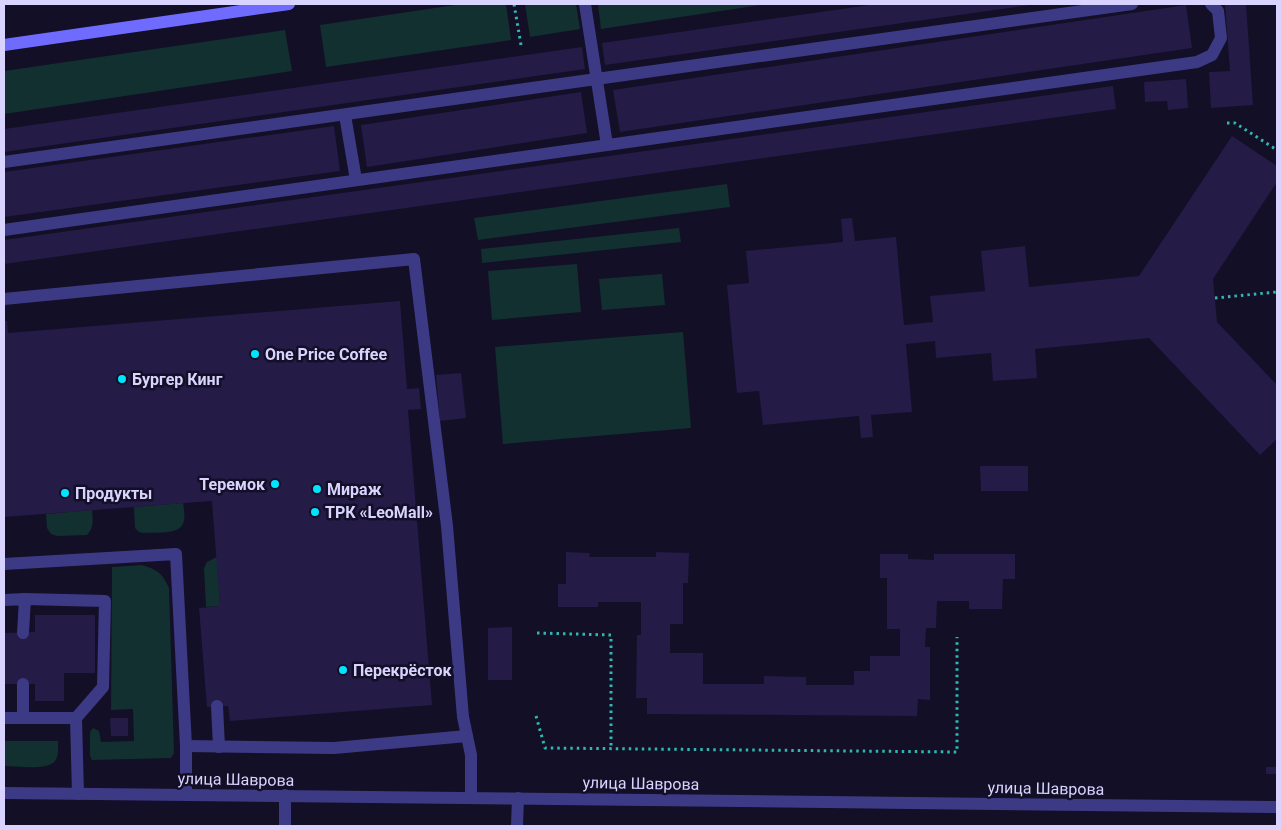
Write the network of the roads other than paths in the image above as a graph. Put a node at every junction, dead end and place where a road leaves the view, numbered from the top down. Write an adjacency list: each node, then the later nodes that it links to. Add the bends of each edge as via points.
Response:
1 (289, 4): 5 (main road)
2 (585, 4): 6 (street)
3 (1132, 4): 6 (street)
4 (1211, 4): 8 (street, via 1218,11 1221,38 1212,55 1197,62)
5 (4, 45)
6 (597, 80): 7 (street); 8 (street)
7 (345, 115): 9 (street); 10 (street)
8 (607, 145): 10 (street)
9 (4, 162)
10 (356, 180): 11 (street)
11 (4, 230)
12 (4, 300): 22 (street, via 414,259 447,526 462,716)
13 (4, 564): 23 (street, via 176,554)
14 (24, 599): 15 (street); 16 (street); 21 (street, via 105,601 103,687)
15 (4, 600)
16 (24, 633)
17 (23, 684): 20 (street)
18 (217, 706): 24 (street)
19 (4, 718): 20 (street)
20 (23, 718): 21 (street)
21 (76, 718): 26 (street)
22 (467, 736): 24 (street, via 334,748); 29 (street, via 471,755)
23 (186, 746): 24 (street); 27 (street)
24 (219, 747)
25 (4, 793): 26 (street, улица Шаврова)
26 (78, 794): 27 (street, улица Шаврова)
27 (186, 795): 28 (street, улица Шаврова)
28 (286, 796): 29 (street, улица Шаврова); 33 (street)
29 (471, 798): 30 (street, улица Шаврова)
30 (518, 798): 31 (street, улица Шаврова); 32 (street)
31 (1277, 807)
32 (515, 824)
33 (285, 826)

